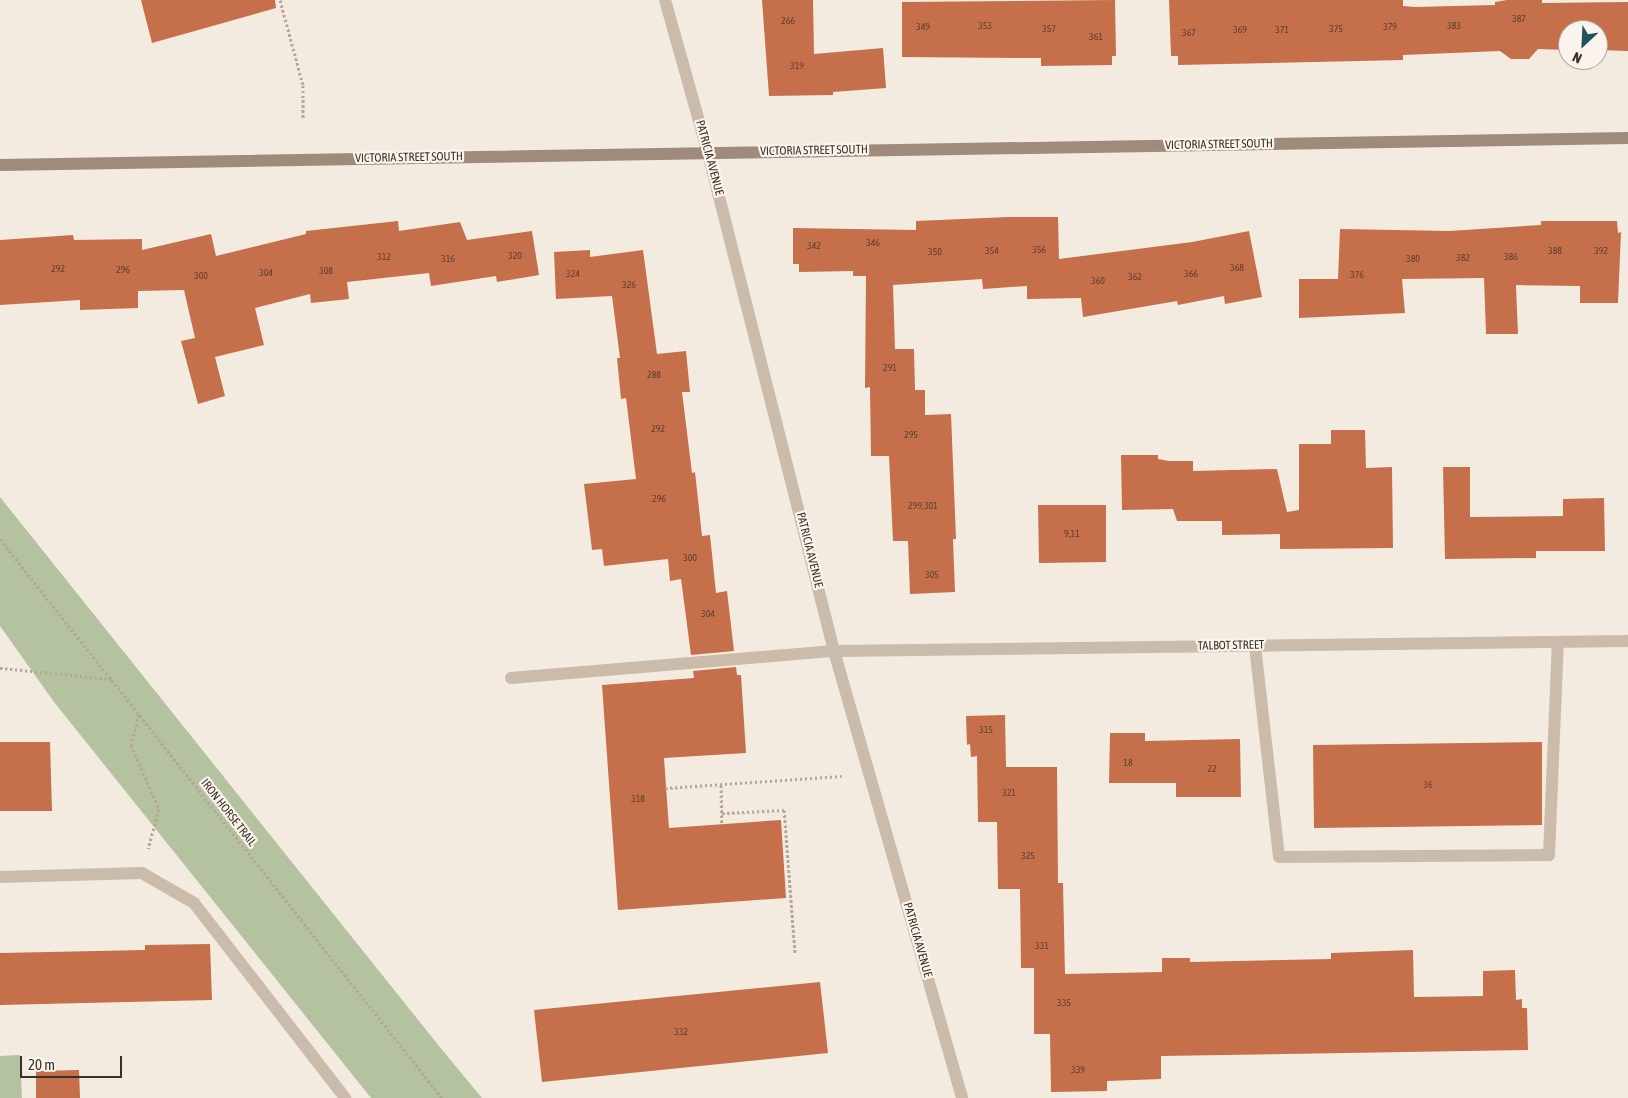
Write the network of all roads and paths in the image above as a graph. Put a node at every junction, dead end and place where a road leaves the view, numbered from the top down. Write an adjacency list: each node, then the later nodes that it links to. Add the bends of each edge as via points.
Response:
1 (280, 0): 3 (path, via 303,85)
2 (664, 0): 5 (street, PATRICIA AVENUE)
3 (303, 119)
4 (1628, 138): 5 (main road, VICTORIA STREET SOUTH)
5 (708, 153): 6 (main road, VICTORIA STREET SOUTH); 11 (street, PATRICIA AVENUE)
6 (0, 165)
7 (0, 539): 14 (path, IRON HORSE TRAIL)
8 (1628, 641): 9 (street, TALBOT STREET)
9 (1558, 642): 10 (street, TALBOT STREET); 10 (street, via 1549,855 1278,857)
10 (1255, 646): 11 (street, TALBOT STREET)
11 (834, 652): 13 (street, TALBOT STREET); 26 (street, PATRICIA AVENUE)
12 (0, 668): 14 (path)
13 (511, 678)
14 (112, 679): 15 (path, IRON HORSE TRAIL)
15 (140, 714): 21 (path, via 131,745 159,809); 25 (path, IRON HORSE TRAIL)
16 (842, 776): 17 (path)
17 (721, 785): 18 (path); 19 (path)
18 (665, 788)
19 (722, 813): 20 (path); 23 (path, via 784,810)
20 (722, 824)
21 (142, 874): 22 (street); 24 (street, via 194,903)
22 (0, 877)
23 (795, 953)
24 (345, 1098)
25 (442, 1098)
26 (962, 1098)

